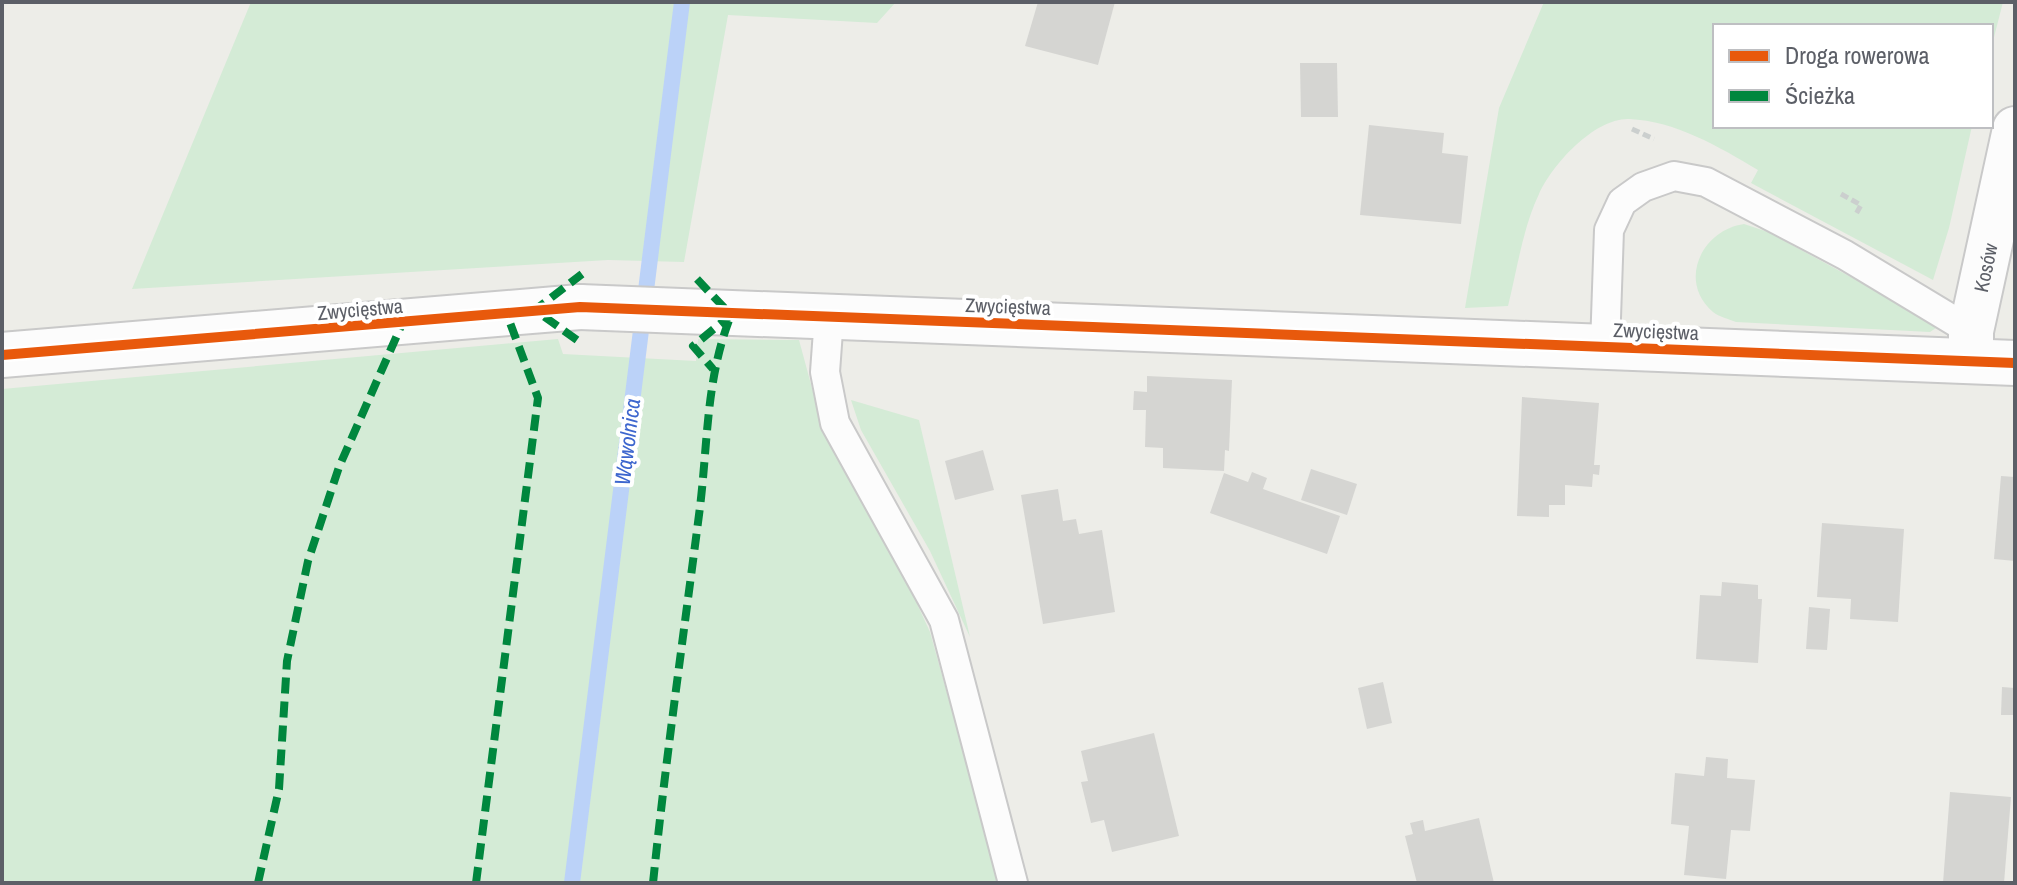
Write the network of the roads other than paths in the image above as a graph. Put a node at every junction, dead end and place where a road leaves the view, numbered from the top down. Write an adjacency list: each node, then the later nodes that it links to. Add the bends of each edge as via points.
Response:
1 (2015, 129): 3 (street, Kosów)
2 (829, 317): 4 (street, Zwycięstwa); 5 (street, Zwycięstwa, via 580,307); 7 (lane, via 825,372 835,423 944,620)
3 (1971, 346): 4 (street, Zwycięstwa); 4 (lane, via 1845,255 1706,182 1674,176 1643,187 1622,202 1609,230); 6 (street, Zwycięstwa)
4 (1605, 347)
5 (2, 355)
6 (2015, 363)
7 (1013, 883)

